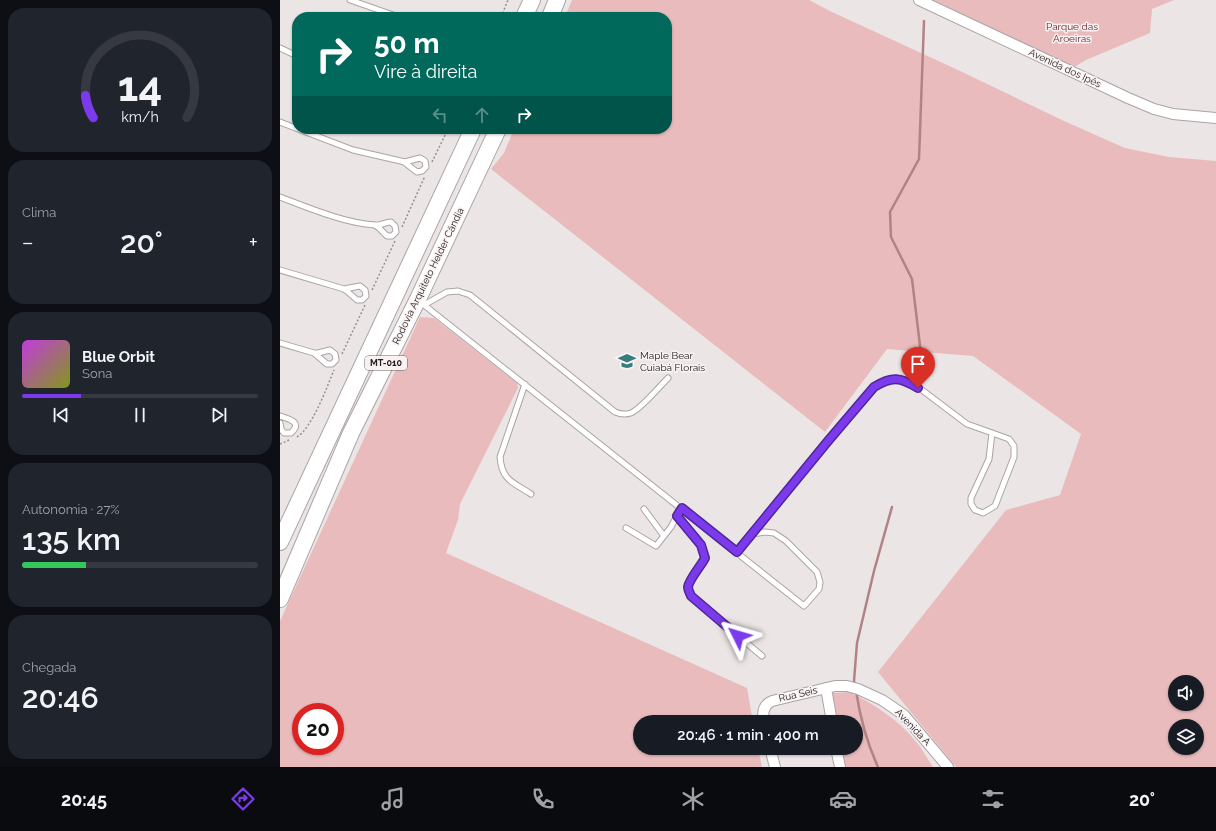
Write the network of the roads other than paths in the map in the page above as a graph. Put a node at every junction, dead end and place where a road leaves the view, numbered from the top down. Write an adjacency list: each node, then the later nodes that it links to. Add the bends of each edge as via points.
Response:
1 (350, 0): 5 (lane)
2 (532, 0): 6 (main road)
3 (557, 0): 7 (main road)
4 (919, 0): 10 (street, Avenida dos Ipês, via 1128,98 1173,114)
5 (384, 12)
6 (526, 12)
7 (552, 12)
8 (280, 48): 9 (lane)
9 (292, 54)
10 (1216, 118)
11 (280, 122): 12 (lane)
12 (292, 127)
13 (309, 134): 16 (lane, via 353,150)
14 (471, 134): 36 (main road, Rodovia Arquiteto Helder Cândia / MT-010)
15 (496, 134): 21 (main road, Rodovia Arquiteto Helder Cândia / MT-010)
16 (404, 162)
17 (280, 197): 18 (lane, via 355,222)
18 (374, 225)
19 (280, 270): 20 (lane)
20 (344, 289)
21 (421, 302): 24 (lane, via 447,292 458,291 470,295 615,412 624,415 632,413); 25 (lane); 38 (main road, Rodovia Arquiteto Helder Cândia / MT-010, via 351,433)
22 (280, 343): 23 (lane)
23 (314, 353)
24 (668, 378)
25 (525, 384): 29 (lane, via 500,458 505,478); 30 (lane)
26 (280, 416): 27 (lane, via 292,420 295,429 289,434 284,433)
27 (280, 423)
28 (992, 433): 28 (lane, via 1009,439 1014,446 1014,457 995,506 983,513 975,510 971,498 989,459); 34 (lane, via 967,424 906,381 897,378 884,381 874,387)
29 (531, 494)
30 (682, 508): 32 (lane); 37 (lane)
31 (644, 509): 35 (lane)
32 (677, 516): 35 (lane); 39 (lane, via 701,545 705,558 689,582 691,596)
33 (626, 528): 35 (lane, via 656,546)
34 (752, 534): 37 (lane); 37 (lane, via 774,533 786,541 817,572 819,589 804,606)
35 (664, 536)
36 (280, 542)
37 (737, 552)
38 (280, 599)
39 (762, 656)
40 (826, 688): 41 (street, Rua Seis, via 772,701 765,706); 42 (street); 47 (street, Avenida A, via 846,686 869,693 892,706 904,715)
41 (763, 715)
42 (831, 715)
43 (772, 755): 45 (street)
44 (837, 755): 46 (street)
45 (775, 767)
46 (840, 767)
47 (948, 767)

